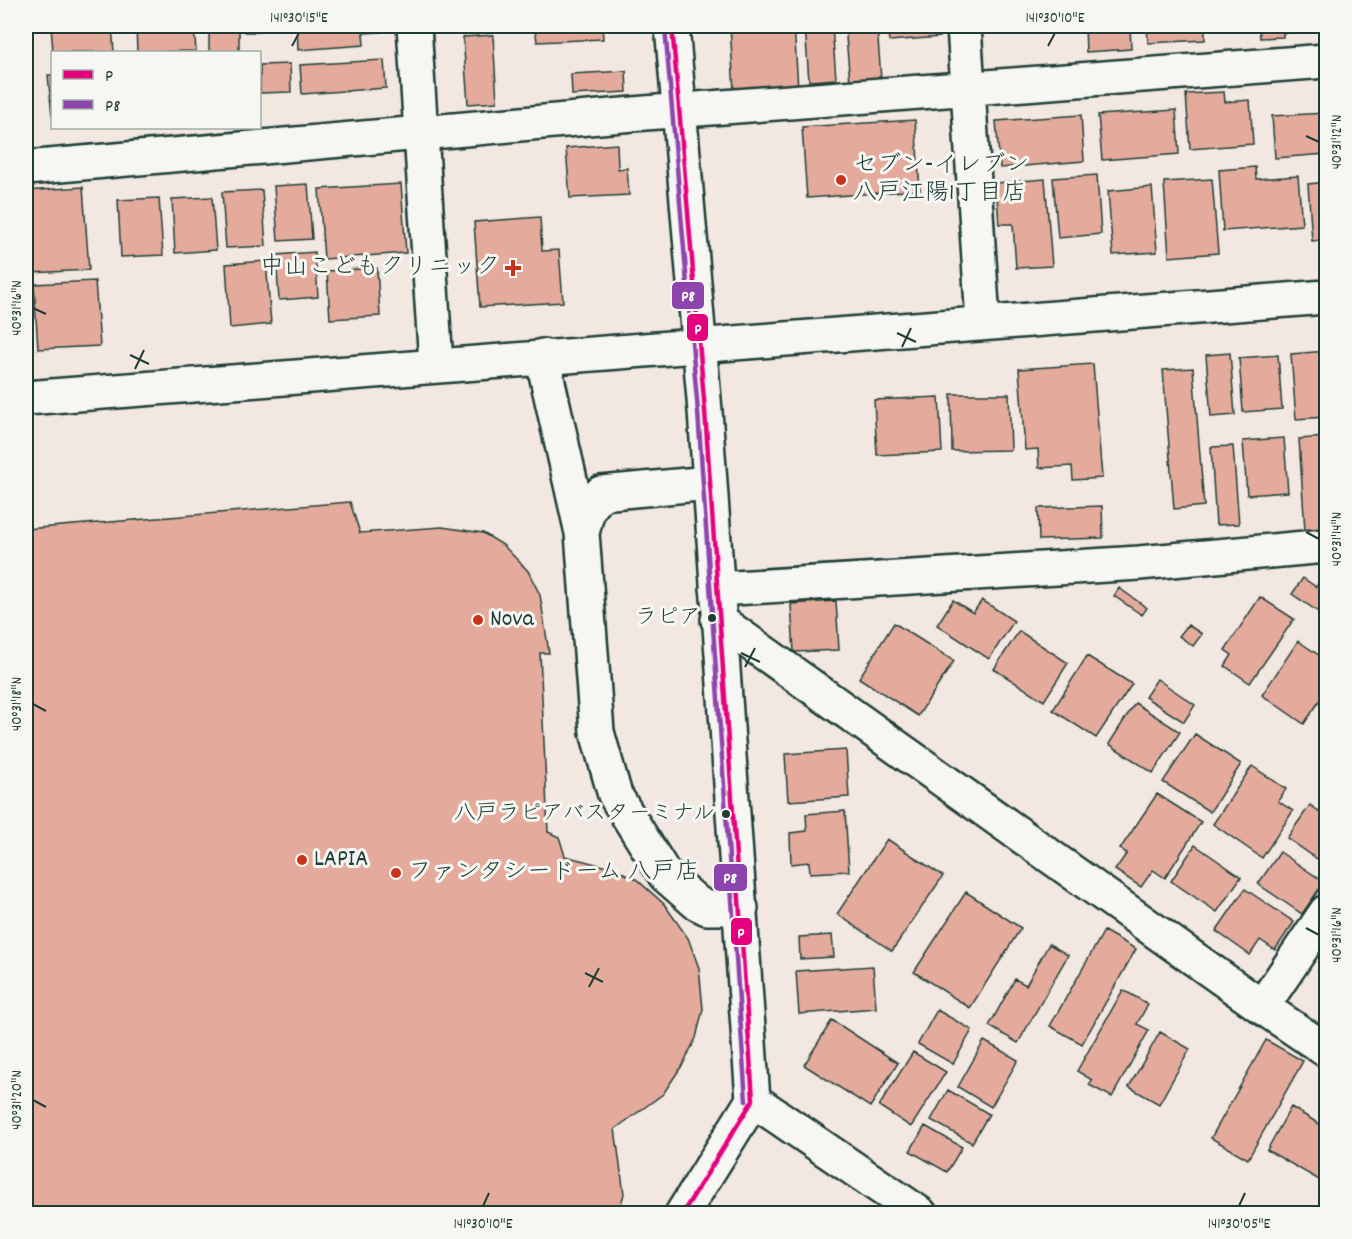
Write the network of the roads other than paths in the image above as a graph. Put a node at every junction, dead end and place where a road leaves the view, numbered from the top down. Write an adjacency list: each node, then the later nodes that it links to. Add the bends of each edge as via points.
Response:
1 (414, 26): 7 (street)
2 (672, 26): 6 (street)
3 (964, 26): 5 (street)
4 (1326, 61): 5 (street)
5 (969, 90): 6 (street); 10 (street)
6 (680, 111): 7 (street); 11 (street)
7 (422, 132): 8 (street); 13 (street)
8 (26, 168)
9 (1326, 297): 10 (street)
10 (983, 322): 11 (street)
11 (700, 344): 12 (street); 15 (street)
12 (542, 356): 13 (street); 16 (street)
13 (436, 364): 14 (street)
14 (26, 398)
15 (710, 483): 16 (street, via 601,493 588,510); 18 (street)
16 (582, 533): 19 (street, via 597,732 615,795 665,875 707,908)
17 (1326, 546): 18 (street)
18 (718, 604): 19 (street); 21 (street)
19 (741, 908): 23 (street)
20 (1326, 912): 21 (street)
21 (1262, 1007): 22 (street)
22 (1326, 1050)
23 (753, 1100): 24 (street); 25 (street)
24 (682, 1214)
25 (920, 1214)

